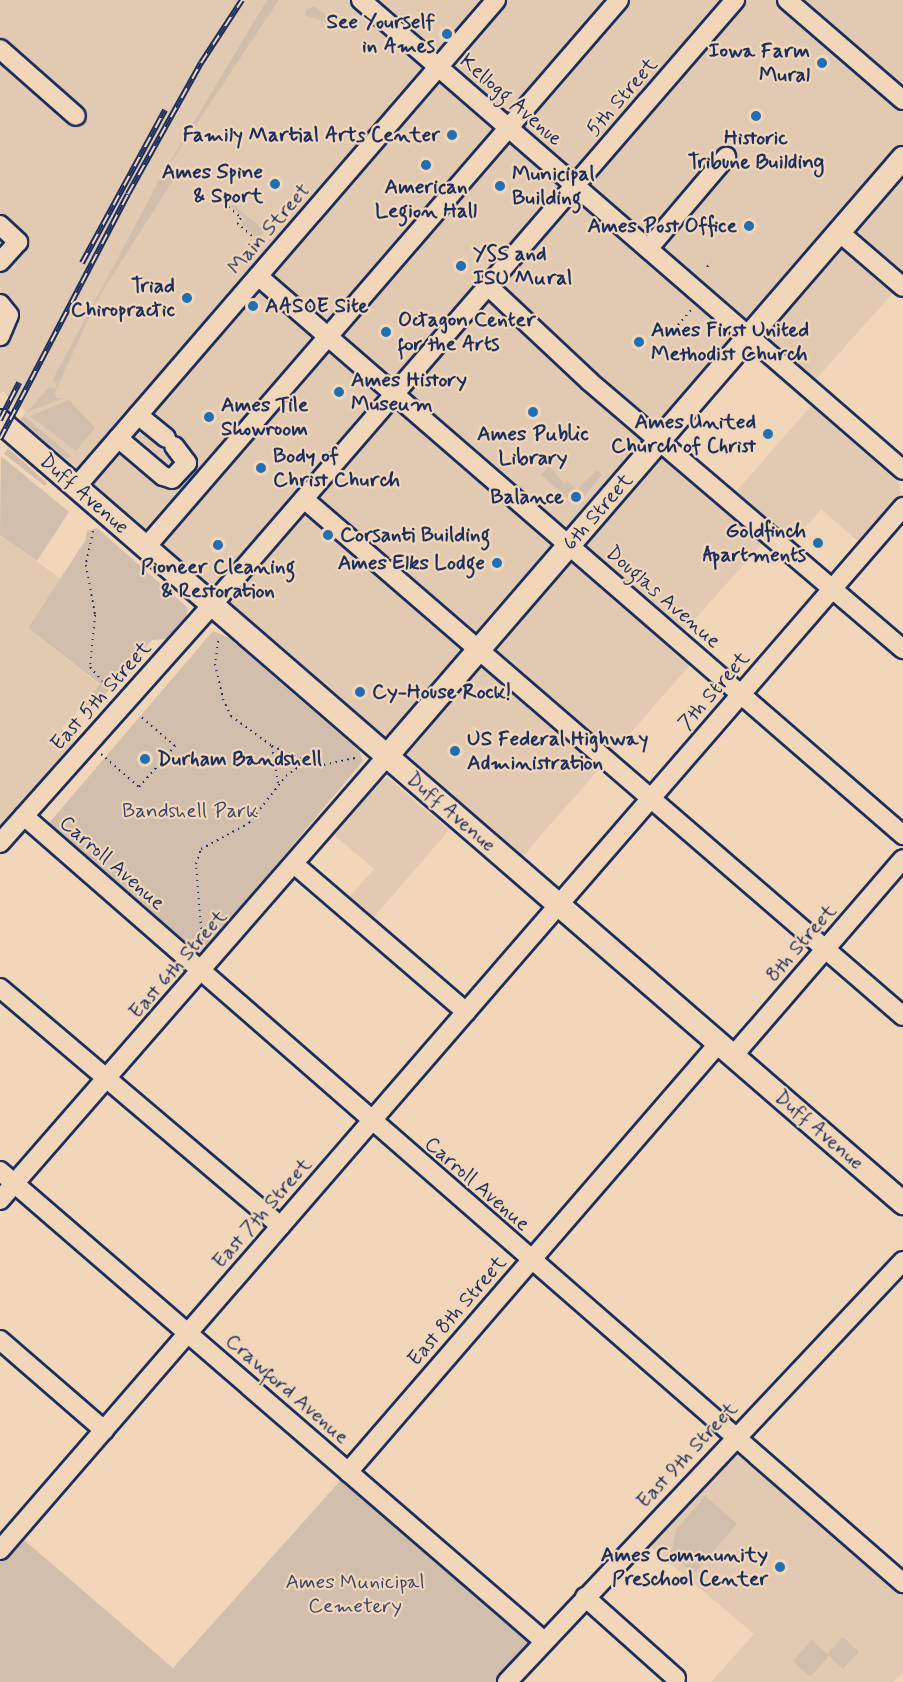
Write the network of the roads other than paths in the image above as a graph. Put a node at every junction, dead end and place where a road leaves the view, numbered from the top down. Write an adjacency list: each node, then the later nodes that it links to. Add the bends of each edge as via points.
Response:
1 (361, 0): 7 (street, Kellogg Avenue)
2 (496, 0): 7 (street, Main Street)
3 (619, 0): 10 (street)
4 (735, 0): 13 (street, 5th Street)
5 (787, 0): 8 (street)
6 (0, 49): 9 (street)
7 (438, 67): 10 (street, Kellogg Avenue); 18 (street, Main Street)
8 (903, 100)
9 (76, 116)
10 (508, 127): 13 (street, Kellogg Avenue); 23 (street)
11 (726, 157): 16 (street)
12 (903, 158): 15 (main road, 6th Street)
13 (575, 185): 16 (street, Kellogg Avenue); 19 (street, 5th Street)
14 (0, 225): 17 (street, via 18,242)
15 (839, 232): 20 (street); 24 (main road, 6th Street)
16 (648, 249): 24 (street, Kellogg Avenue)
17 (0, 262)
18 (258, 276): 23 (street, Douglas Avenue); 26 (street, Main Street)
19 (488, 286): 25 (street, 5th Street); 29 (street)
20 (903, 287)
21 (0, 304): 22 (street, via 9,315)
22 (0, 336)
23 (327, 336): 25 (street, Douglas Avenue); 35 (street)
24 (749, 336): 29 (main road, 6th Street); 30 (street, Kellogg Avenue)
25 (394, 394): 32 (street, 5th Street); 34 (street, Douglas Avenue)
26 (138, 415): 28 (street, Main Street); 28 (street, via 170,442 187,463 172,479 163,476)
27 (0, 421): 31 (main road, Duff Avenue)
28 (118, 438): 31 (street, Main Street)
29 (660, 441): 34 (main road, 6th Street); 36 (street)
30 (903, 470)
31 (76, 487): 35 (main road, Duff Avenue)
32 (304, 499): 37 (street, 5th Street); 38 (street)
33 (903, 507): 36 (street, 7th Street)
34 (569, 546): 38 (main road, 6th Street); 40 (street, Douglas Avenue)
35 (146, 547): 37 (main road, Duff Avenue)
36 (832, 589): 39 (street); 40 (street, 7th Street)
37 (213, 605): 41 (main road, Duff Avenue); 43 (street, East 5th Street)
38 (479, 649): 41 (main road, 6th Street); 42 (street)
39 (903, 649)
40 (741, 694): 42 (street, 7th Street); 44 (street, Douglas Avenue)
41 (387, 756): 47 (street, East 6th Street); 48 (main road, Duff Avenue)
42 (651, 798): 48 (street, 7th Street); 49 (street)
43 (24, 816): 45 (street, East 5th Street); 50 (street, Carroll Avenue)
44 (903, 835)
45 (0, 843)
46 (903, 859): 49 (street, 8th Street)
47 (294, 864): 50 (street, East 6th Street); 52 (street)
48 (558, 905): 52 (street, East 7th Street); 54 (main road, Duff Avenue)
49 (826, 949): 53 (street); 54 (street, 8th Street)
50 (202, 971): 55 (street, East 6th Street); 56 (street, Carroll Avenue)
51 (0, 988): 55 (street)
52 (466, 1012): 56 (street, East 7th Street)
53 (903, 1016)
54 (726, 1050): 60 (main road, Duff Avenue); 62 (street, East 8th Street)
55 (107, 1079): 58 (street, East 6th Street); 61 (street)
56 (370, 1122): 61 (street, East 7th Street); 62 (street, Carroll Avenue)
57 (0, 1171): 58 (street, Crawford Avenue)
58 (15, 1184): 59 (street, East 6th Street); 64 (street, Crawford Avenue)
59 (0, 1200)
60 (903, 1203)
61 (281, 1226): 64 (street, East 7th Street)
62 (530, 1260): 67 (street, Carroll Avenue); 68 (street, East 8th Street)
63 (903, 1261): 67 (street, East 9th Street)
64 (188, 1334): 66 (street, East 7th Street); 68 (street, Crawford Avenue)
65 (0, 1340): 66 (street)
66 (104, 1430): 69 (street, East 7th Street)
67 (734, 1436): 70 (street, Carroll Avenue); 71 (street, East 9th Street)
68 (348, 1472): 72 (street, Crawford Avenue)
69 (0, 1551)
70 (903, 1583)
71 (585, 1597): 72 (street, East 9th Street); 73 (street)
72 (544, 1641): 74 (street, East 9th Street)
73 (676, 1678)
74 (507, 1682)

